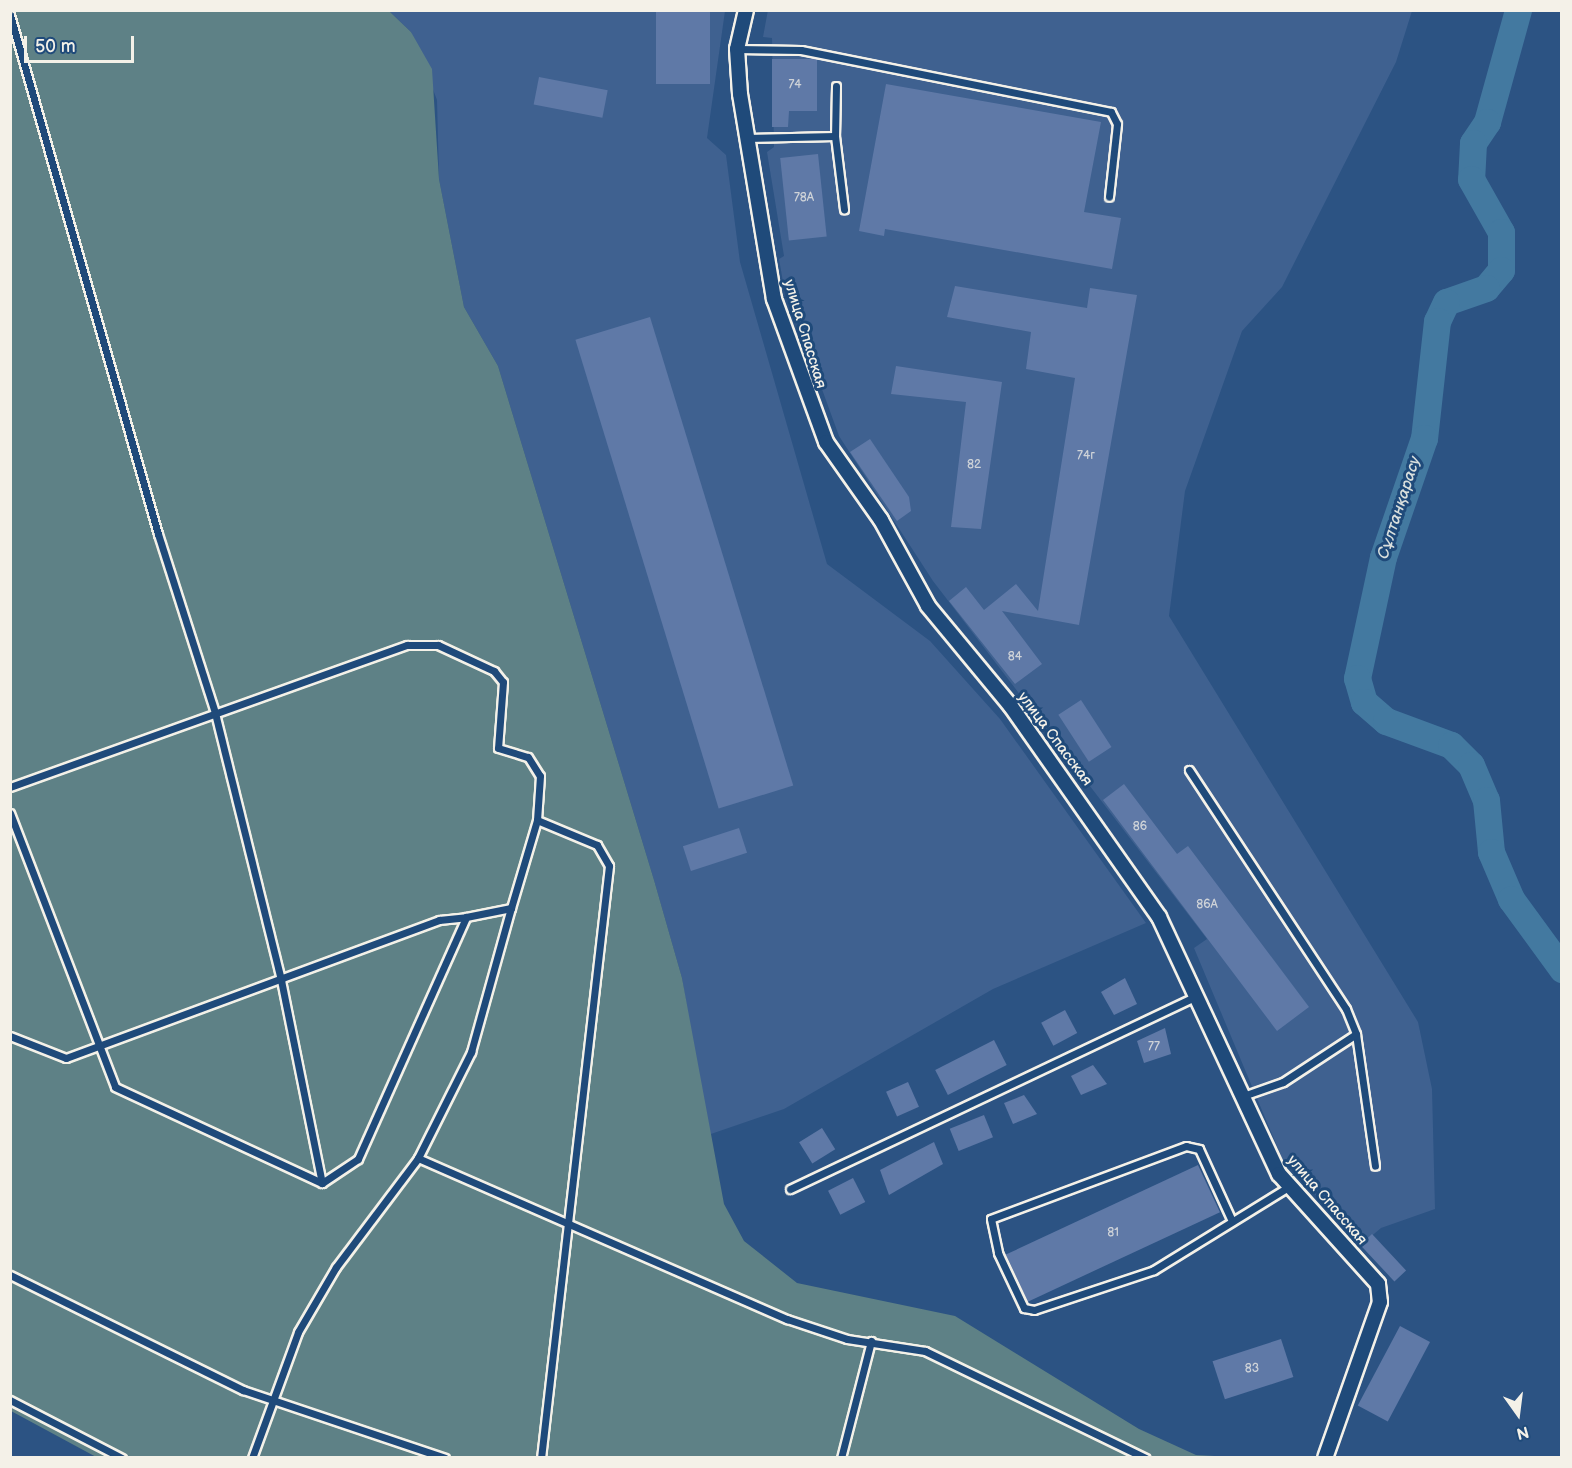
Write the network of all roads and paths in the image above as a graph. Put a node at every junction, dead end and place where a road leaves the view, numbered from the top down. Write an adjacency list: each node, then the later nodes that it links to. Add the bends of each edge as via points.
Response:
1 (746, 10): 3 (street, улица Спасская)
2 (10, 15): 9 (lane, via 158,534)
3 (737, 49): 6 (street, улица Спасская); 7 (lane, via 801,50 1111,112 1117,124)
4 (836, 86): 5 (lane)
5 (835, 136): 6 (lane); 8 (lane)
6 (747, 138): 17 (street, улица Спасская, via 774,299 826,442 881,520 928,606 1099,827 1159,917)
7 (1109, 197)
8 (844, 209)
9 (215, 713): 11 (lane); 13 (lane, via 407,645 438,645 494,671 503,682 498,748 528,757 540,776); 16 (lane)
10 (1190, 770): 18 (lane, via 1346,1009)
11 (10, 787)
12 (10, 813): 20 (lane)
13 (537, 820): 14 (lane); 27 (lane, via 597,845 609,866)
14 (511, 908): 15 (lane); 22 (lane, via 471,1052)
15 (466, 917): 16 (lane, via 439,920); 24 (lane, via 358,1159)
16 (281, 980): 20 (lane); 24 (lane)
17 (1199, 996): 21 (street, улица Спасская); 26 (lane)
18 (1356, 1035): 21 (lane, via 1282,1082); 23 (lane)
19 (10, 1036): 20 (lane, via 53,1057 66,1058)
20 (100, 1047): 24 (lane, via 114,1087)
21 (1242, 1096): 25 (street, улица Спасская, via 1256,1132)
22 (418, 1158): 27 (lane); 32 (lane, via 336,1267 297,1332)
23 (1375, 1166)
24 (322, 1182)
25 (1290, 1186): 28 (lane); 39 (street, улица Спасская, via 1378,1284 1380,1302)
26 (790, 1189)
27 (568, 1221): 30 (lane, via 788,1319 847,1339); 36 (lane)
28 (1233, 1221): 28 (lane, via 1154,1270 1034,1310 1024,1308 991,1219 1186,1146 1199,1149)
29 (10, 1275): 32 (lane)
30 (871, 1341): 37 (lane); 38 (lane, via 925,1351)
31 (10, 1400): 33 (lane)
32 (268, 1401): 34 (lane); 35 (lane)
33 (122, 1458)
34 (252, 1458)
35 (445, 1458)
36 (542, 1458)
37 (841, 1458)
38 (1145, 1458)
39 (1325, 1458)

